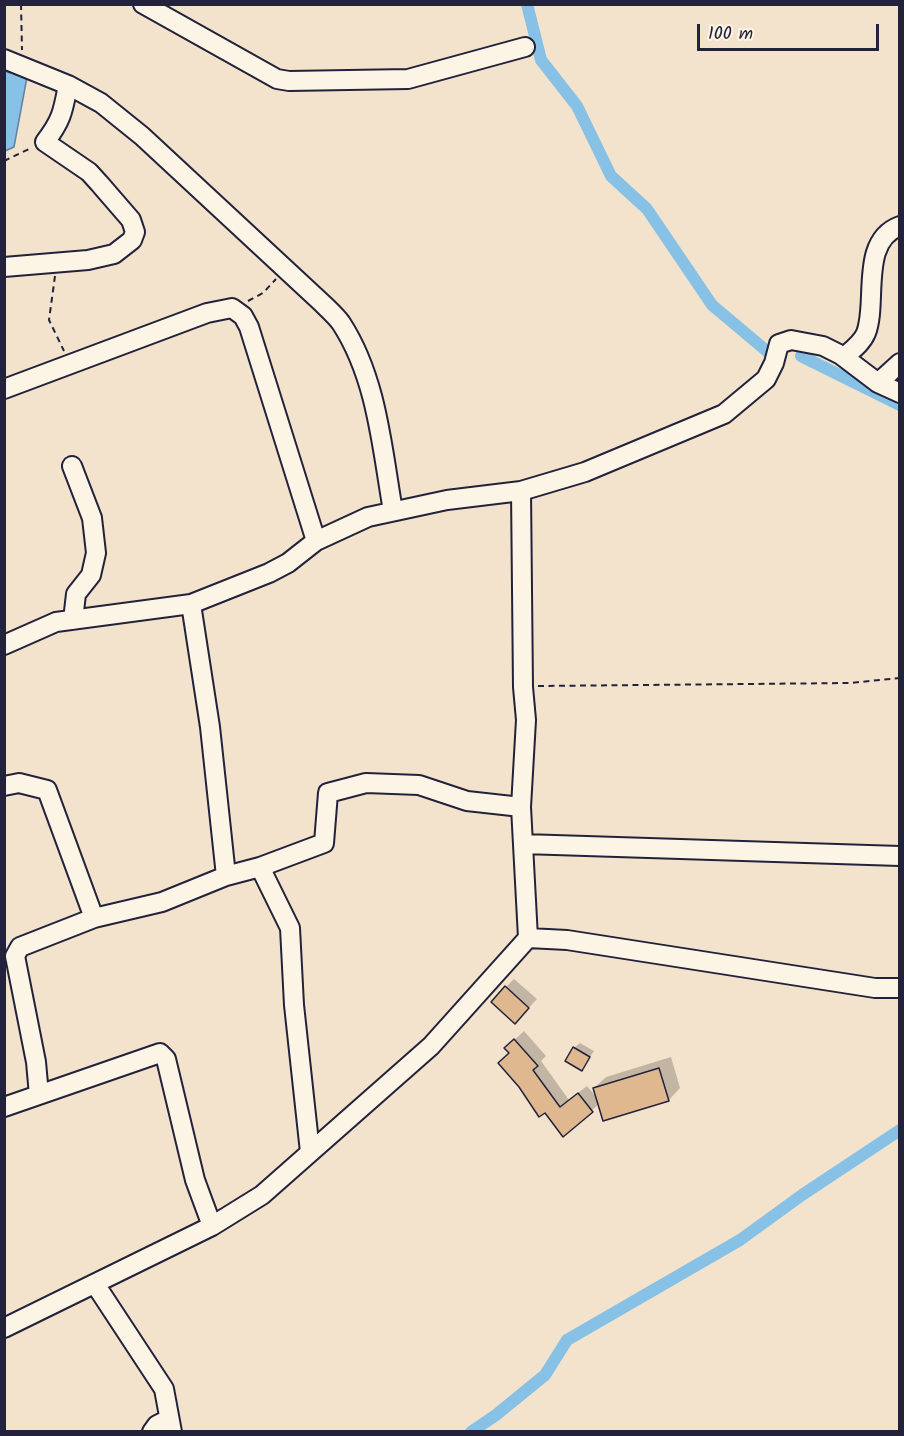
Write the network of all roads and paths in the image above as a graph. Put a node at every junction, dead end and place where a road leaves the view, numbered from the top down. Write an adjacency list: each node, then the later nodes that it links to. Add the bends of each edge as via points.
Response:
1 (21, 4): 5 (path)
2 (143, 4): 3 (street, via 277,79 289,81 408,79)
3 (525, 47)
4 (4, 59): 5 (street)
5 (23, 65): 6 (street)
6 (68, 85): 7 (street, via 63,112); 12 (street, via 101,103 142,136)
7 (45, 142): 8 (path); 10 (street, via 89,172 130,220 135,232 132,240 114,254)
8 (4, 161)
9 (900, 226): 14 (street, via 883,238 871,276 868,326 860,343)
10 (57, 261): 11 (street); 16 (path, via 49,320)
11 (4, 267)
12 (286, 269): 13 (path, via 263,293); 22 (street, via 339,321 363,368 371,390)
13 (232, 308): 16 (street, via 207,313); 23 (street, via 249,327)
14 (844, 357): 17 (street); 21 (street, via 823,346 783,342 766,379 724,414 585,472)
15 (900, 363): 17 (street)
16 (71, 365): 18 (street)
17 (878, 383): 19 (street)
18 (4, 389)
19 (900, 393)
20 (72, 466): 25 (street, via 92,518 96,553 91,575 76,594)
21 (521, 491): 22 (street); 28 (street)
22 (393, 511): 23 (street, via 368,517)
23 (316, 542): 24 (street, via 269,573)
24 (190, 604): 25 (street); 34 (street, via 210,727)
25 (73, 620): 26 (street, via 56,622)
26 (4, 645)
27 (900, 678): 28 (path, via 850,683)
28 (523, 687): 30 (street, via 526,720)
29 (4, 786): 35 (street, via 19,783 47,790)
30 (520, 807): 31 (street); 33 (street, via 467,801 418,785 366,783 334,790 328,793 324,843)
31 (523, 844): 32 (street); 36 (street)
32 (900, 856)
33 (260, 867): 34 (street); 40 (street, via 290,928)
34 (226, 876): 35 (street, via 162,902)
35 (94, 918): 38 (street, via 20,947 15,956)
36 (528, 938): 37 (street, via 567,940 875,988); 40 (street, via 431,1046)
37 (900, 988)
38 (39, 1095): 39 (street); 41 (street, via 160,1053 166,1059 195,1180)
39 (4, 1107)
40 (310, 1152): 41 (street, via 262,1195)
41 (212, 1226): 42 (street)
42 (95, 1284): 43 (street); 44 (street, via 161,1384)
43 (4, 1328)
44 (171, 1425): 45 (street, via 157,1425)
45 (152, 1431)

